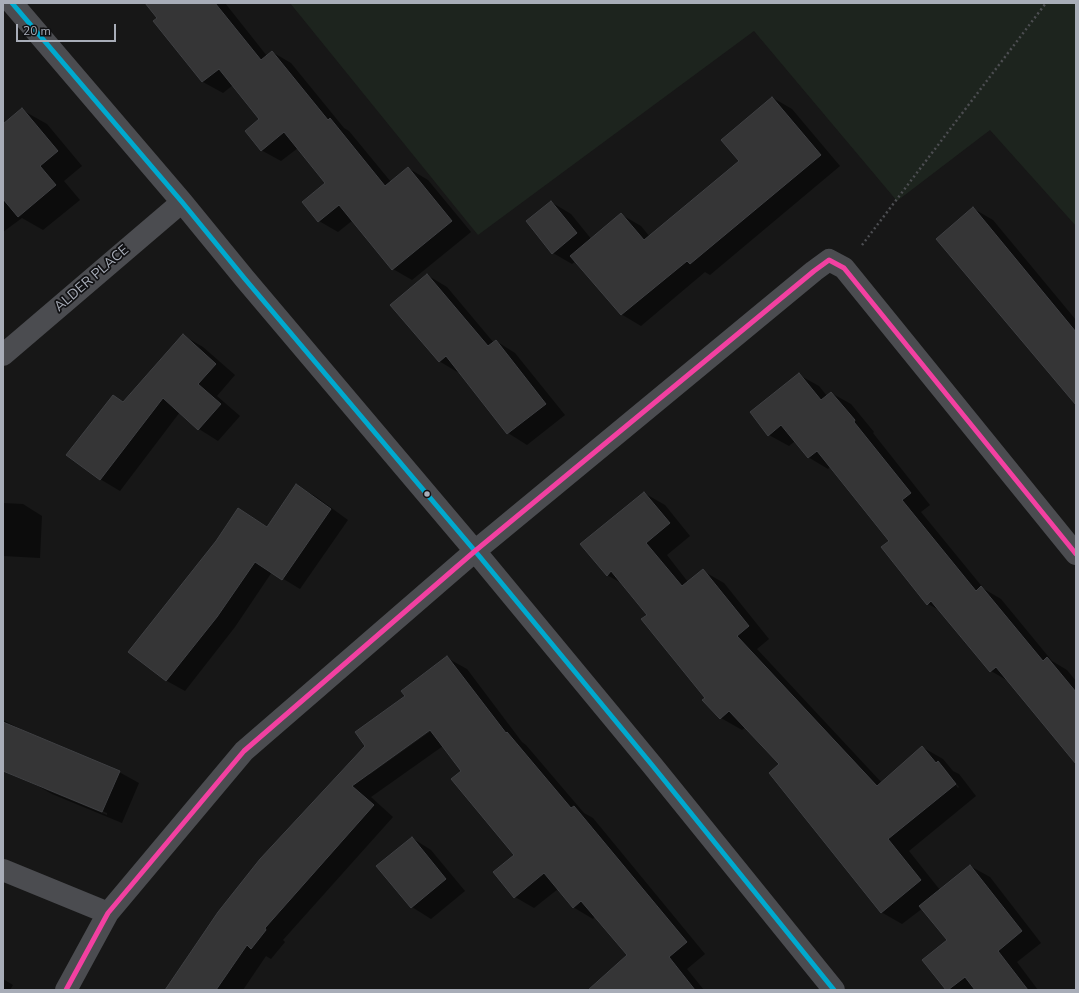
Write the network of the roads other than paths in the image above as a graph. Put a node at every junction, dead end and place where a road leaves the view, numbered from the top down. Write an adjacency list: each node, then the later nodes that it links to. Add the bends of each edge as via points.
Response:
1 (12, 3): 2 (street)
2 (182, 202): 3 (street, ALDER PLACE); 4 (street)
3 (3, 355)
4 (475, 551): 5 (street, via 829,260 844,268); 7 (street, via 244,751); 9 (street)
5 (1076, 554)
6 (3, 870): 7 (street)
7 (108, 913): 8 (street)
8 (66, 990)
9 (834, 990)

